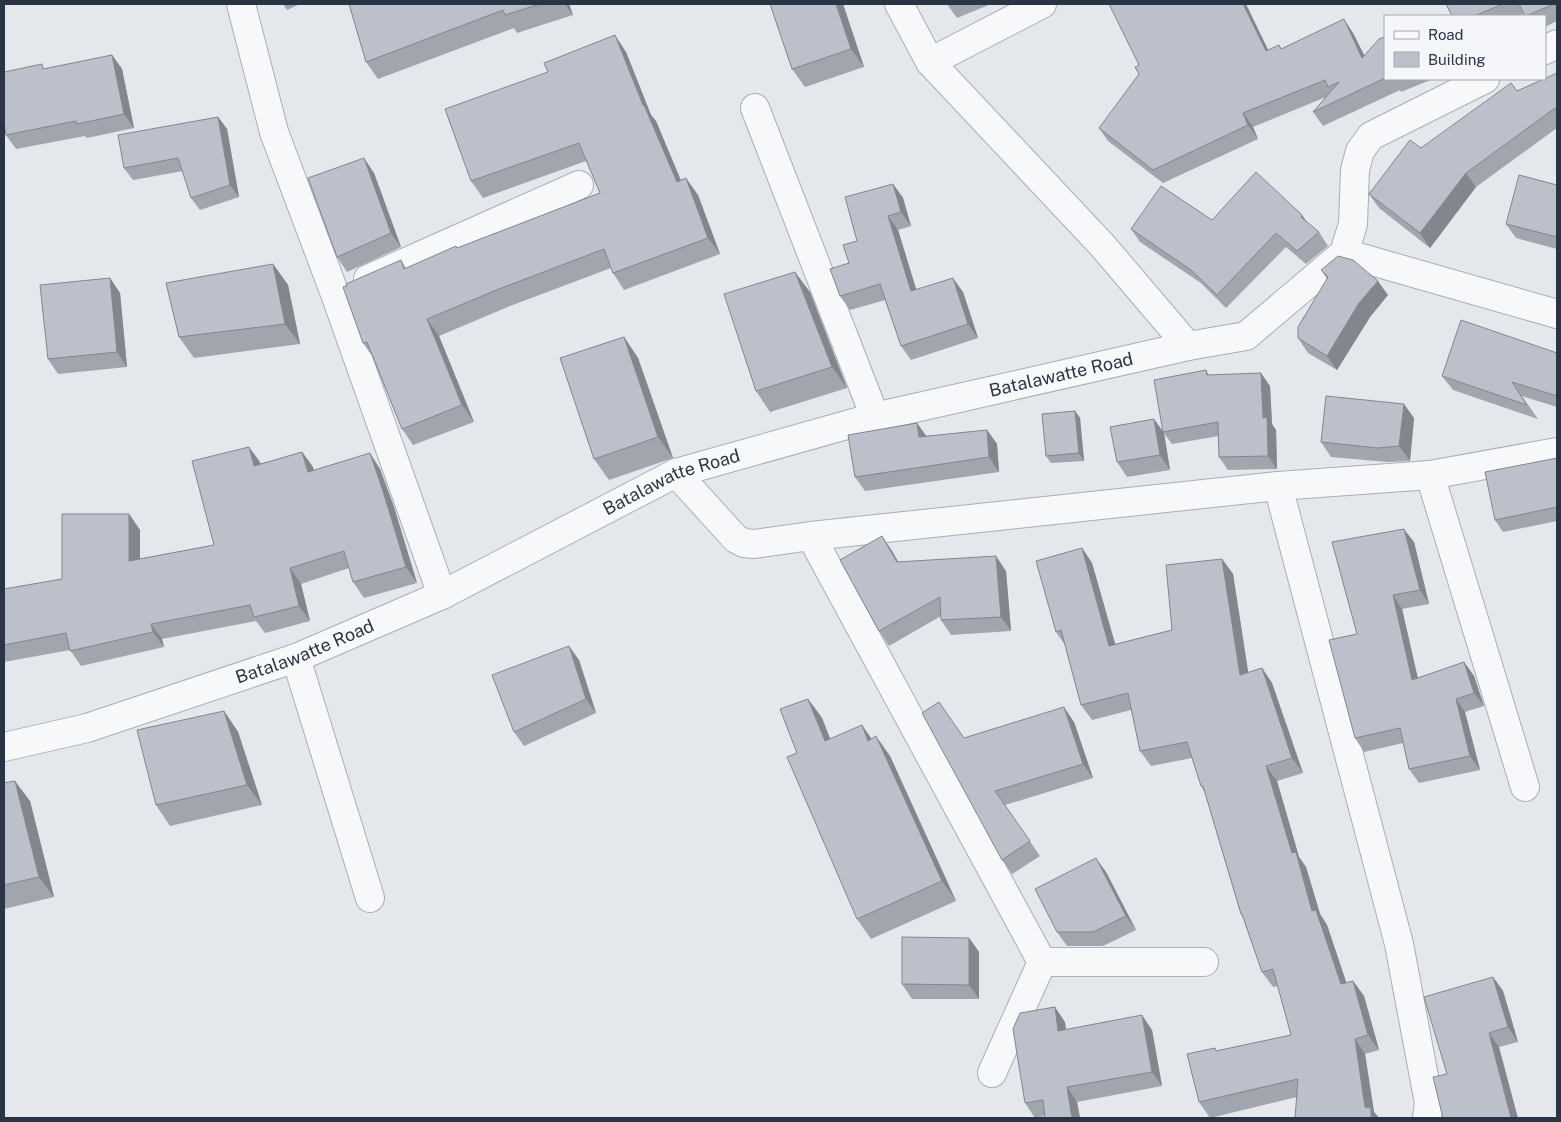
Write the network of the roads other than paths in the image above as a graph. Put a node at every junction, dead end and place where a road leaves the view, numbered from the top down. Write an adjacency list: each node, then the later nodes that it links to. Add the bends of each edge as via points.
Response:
1 (241, 4): 9 (street, via 274,132)
2 (899, 4): 4 (street)
3 (1042, 4): 4 (street)
4 (930, 62): 11 (street, via 1102,245)
5 (1483, 80): 8 (street, via 1371,136 1360,151 1355,170 1353,224)
6 (755, 108): 12 (street)
7 (579, 186): 9 (street)
8 (1344, 252): 10 (street); 11 (street, Batalawatte Road, via 1246,336)
9 (335, 294): 18 (street)
10 (1557, 314)
11 (1188, 346): 12 (street, Batalawatte Road)
12 (876, 417): 14 (street, Batalawatte Road)
13 (1557, 452): 15 (street)
14 (676, 473): 17 (street, via 736,539 744,543); 18 (street, Batalawatte Road)
15 (1430, 475): 16 (street); 21 (street)
16 (1278, 486): 17 (street); 26 (street, via 1399,944 1429,1103)
17 (811, 536): 23 (street)
18 (442, 595): 19 (street, Batalawatte Road)
19 (296, 658): 20 (street, Batalawatte Road, via 87,728); 22 (street)
20 (4, 747)
21 (1524, 787)
22 (370, 898)
23 (1042, 962): 24 (street); 25 (street)
24 (1204, 962)
25 (992, 1073)
26 (1427, 1118)

